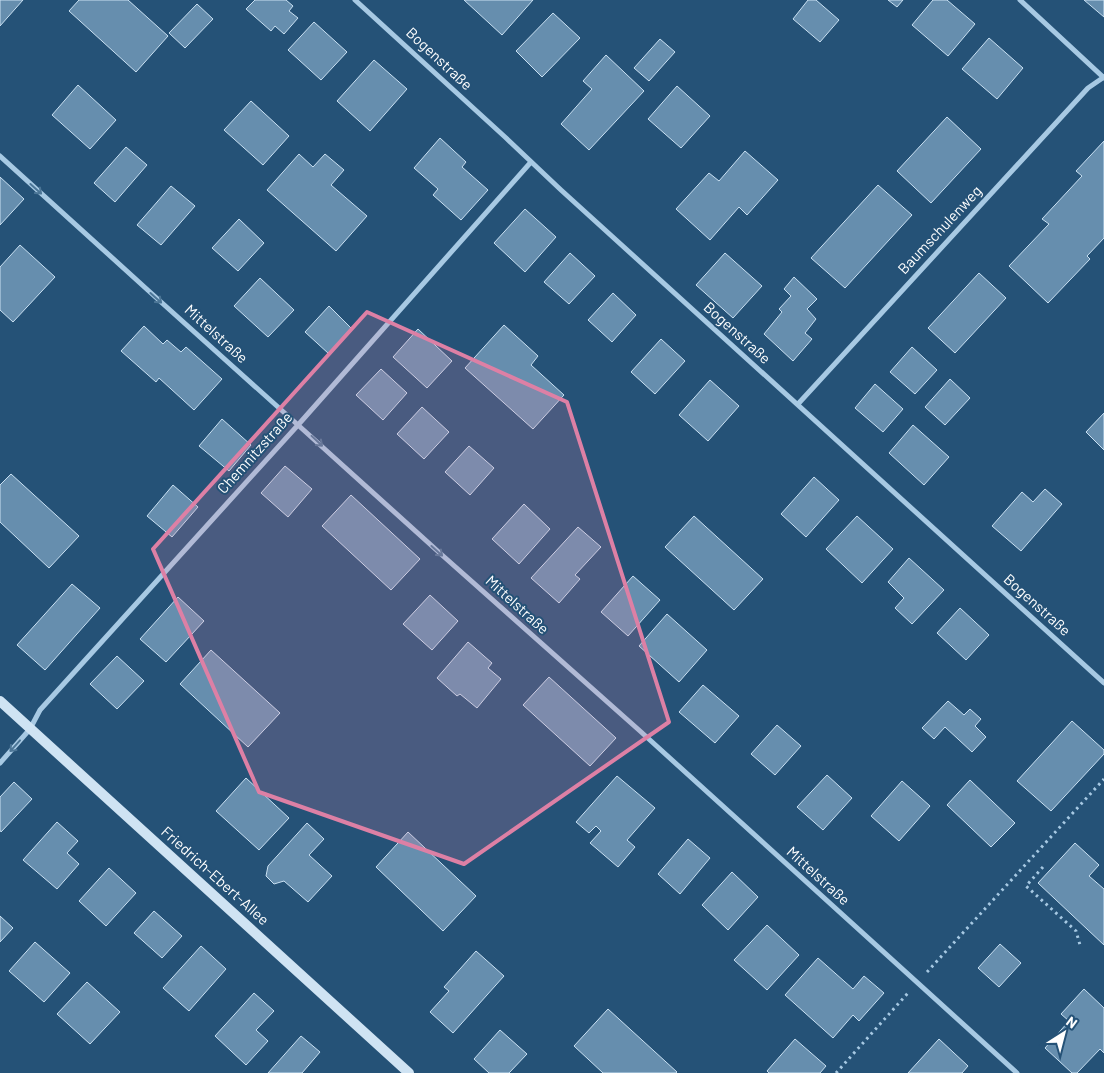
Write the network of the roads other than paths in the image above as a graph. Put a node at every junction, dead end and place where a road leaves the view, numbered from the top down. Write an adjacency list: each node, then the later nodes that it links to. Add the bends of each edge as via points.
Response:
1 (355, 0): 5 (street, Bogenstraße)
2 (1020, 0): 3 (street)
3 (1104, 77): 6 (street, Baumschulenweg, via 1088,88)
4 (0, 156): 7 (street, Mittelstraße, one-way to 7)
5 (531, 162): 6 (street, Bogenstraße); 7 (street, Chemnitzstraße)
6 (798, 404): 8 (street, Bogenstraße)
7 (298, 424): 10 (street, Chemnitzstraße, via 40,710); 13 (street, Mittelstraße, one-way to 13)
8 (1104, 683)
9 (0, 701): 10 (street, Friedrich-Ebert-Allee)
10 (30, 729): 11 (street, Chemnitzstraße, one-way to 11); 12 (street, Friedrich-Ebert-Allee)
11 (0, 763)
12 (409, 1073)
13 (1017, 1073)

